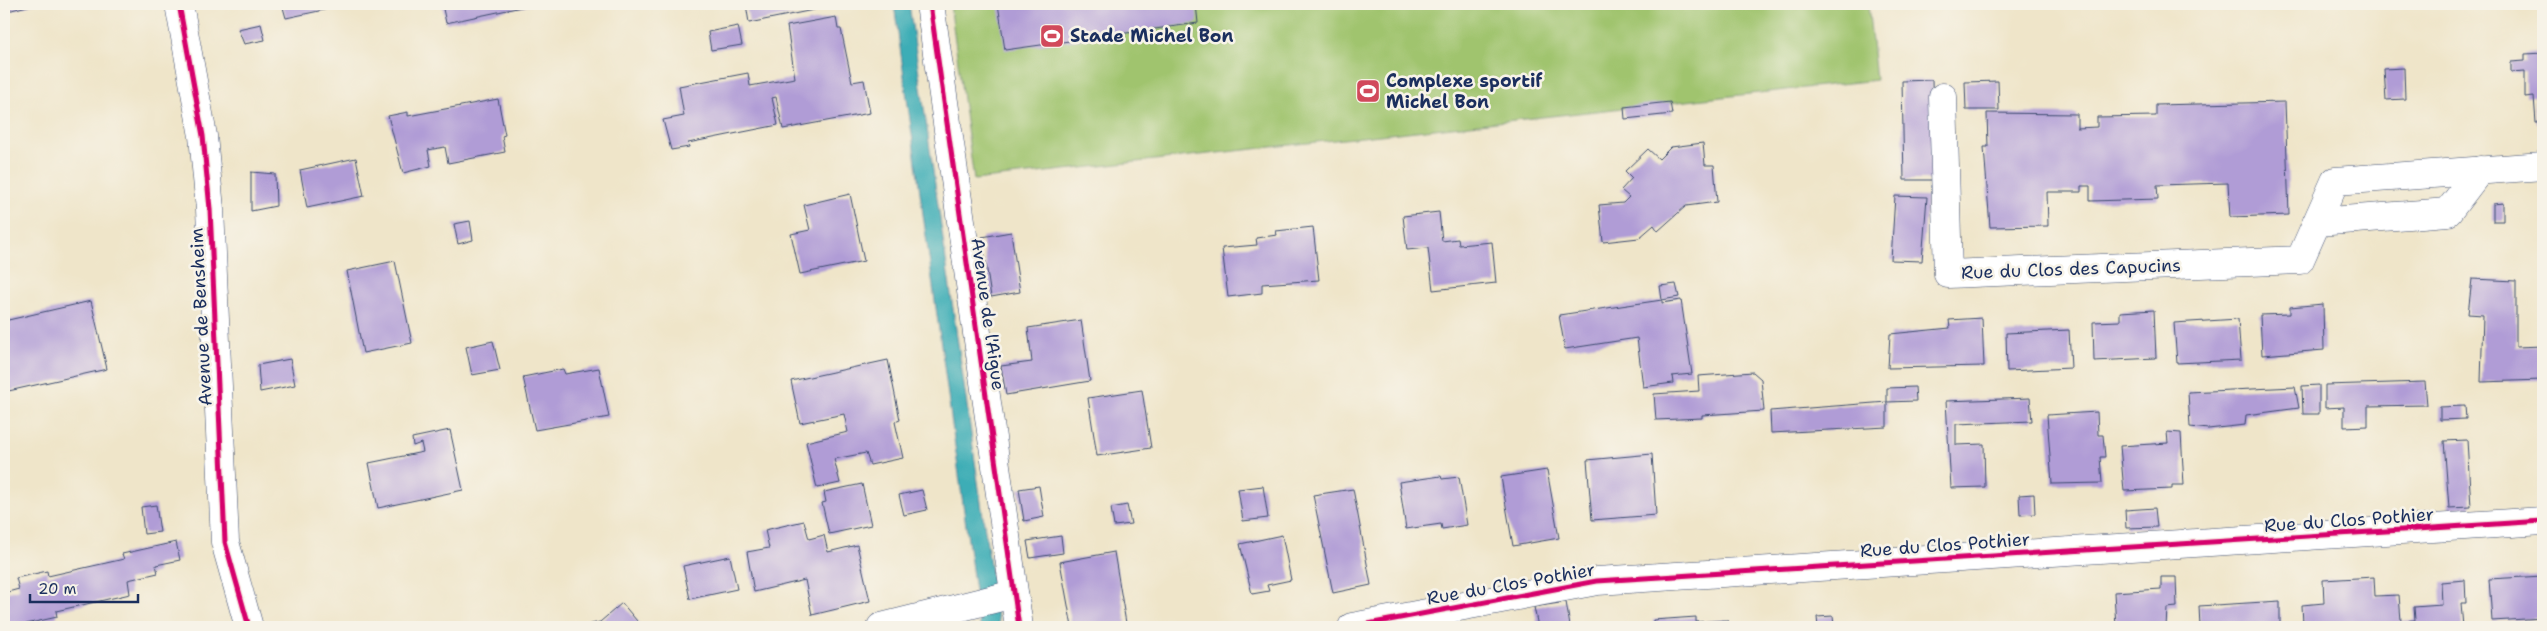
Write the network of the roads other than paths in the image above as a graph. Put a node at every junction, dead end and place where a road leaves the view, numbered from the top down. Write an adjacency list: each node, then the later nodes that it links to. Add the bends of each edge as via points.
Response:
1 (179, 4): 9 (street, Avenue de Bensheim, via 203,136 210,209 224,542)
2 (930, 4): 8 (street, Avenue de l'Aigue)
3 (1943, 97): 6 (street, Rue du Clos des Capucins, via 1948,274 2300,260)
4 (2543, 166): 5 (street, Rue du Clos des Capucins)
5 (2480, 170): 6 (street, via 2448,212); 6 (street, Rue du Clos des Capucins, via 2335,181)
6 (2317, 222)
7 (2543, 521): 12 (street, Rue du Clos Pothier, via 1597,581)
8 (994, 598): 10 (street); 11 (street, Avenue de l'Aigue)
9 (249, 627)
10 (881, 627)
11 (1019, 627)
12 (1352, 627)

